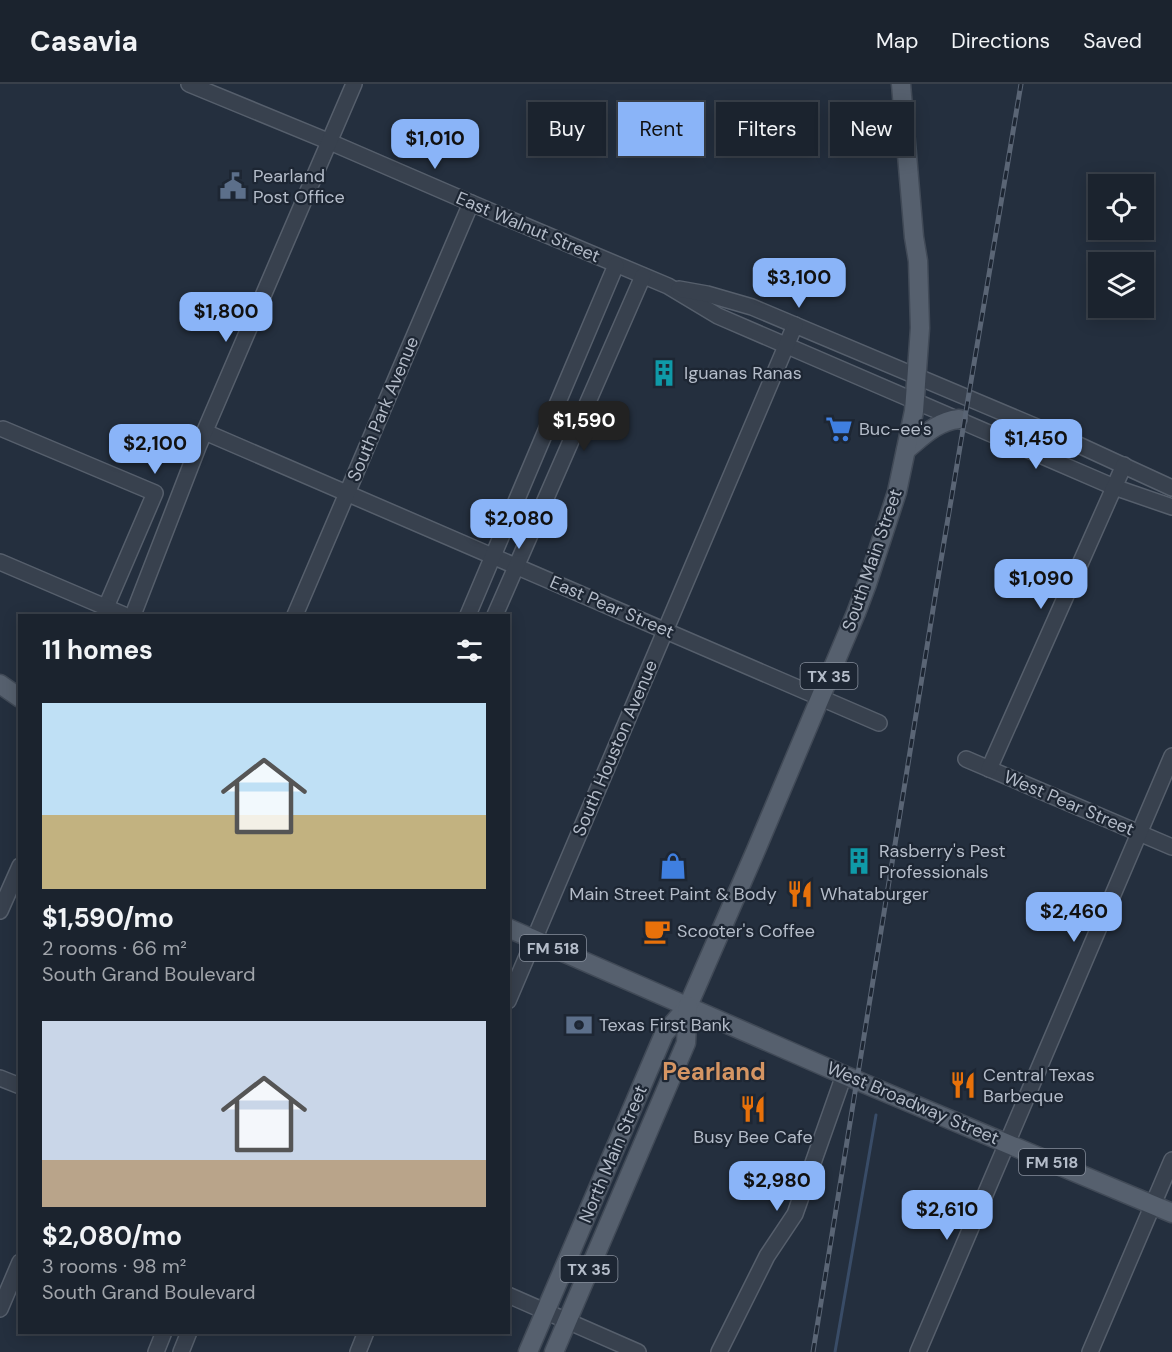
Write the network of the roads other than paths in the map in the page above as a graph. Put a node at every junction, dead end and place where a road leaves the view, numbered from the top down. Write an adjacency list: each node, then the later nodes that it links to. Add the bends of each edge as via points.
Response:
1 (189, 84): 4 (street, East Walnut Street)
2 (354, 84): 4 (street)
3 (901, 84): 11 (main road, South Main Street / TX 35, via 918,261 920,328)
4 (330, 142): 5 (street, East Walnut Street); 15 (street)
5 (471, 203): 6 (street, East Walnut Street); 20 (street, South Park Avenue)
6 (616, 265): 7 (street, East Walnut Street); 22 (street)
7 (643, 276): 8 (street, East Walnut Street); 24 (street)
8 (668, 286): 9 (street, East Walnut Street, via 752,307); 10 (street, East Walnut Street, via 718,316)
9 (795, 325): 10 (street, South Houston Avenue); 11 (street, East Walnut Street)
10 (786, 345): 12 (street, East Walnut Street); 31 (street, South Houston Avenue)
11 (916, 375): 12 (main road, South Main Street / TX 35); 17 (street, East Walnut Street)
12 (914, 400): 13 (street, East Walnut Street); 16 (main road, South Main Street / TX 35)
13 (959, 419): 16 (main road, via 935,426); 18 (street, East Walnut Street)
14 (3, 429): 25 (street, via 155,493)
15 (206, 432): 20 (street, East Pear Street); 27 (street)
16 (906, 450): 34 (main road, South Main Street / TX 35, via 897,492 867,584)
17 (1124, 465): 18 (street); 19 (street, East Walnut Street)
18 (1114, 487): 21 (street, East Walnut Street); 38 (street)
19 (1172, 488)
20 (347, 494): 22 (street, East Pear Street); 28 (street, South Park Avenue)
21 (1172, 507)
22 (493, 556): 24 (street, East Pear Street); 29 (street)
23 (0, 562): 25 (street)
24 (516, 566): 30 (street); 31 (street, East Pear Street)
25 (106, 608): 26 (street)
26 (121, 614)
27 (133, 614)
28 (295, 614)
29 (468, 614)
30 (495, 614)
31 (666, 630): 34 (street, East Pear Street); 44 (street, South Houston Avenue)
32 (0, 684): 33 (main road)
33 (18, 697)
34 (820, 698): 35 (street); 46 (main road, South Main Street / TX 35)
35 (879, 723)
36 (1172, 756): 39 (street)
37 (966, 759): 38 (street, West Pear Street)
38 (989, 769): 39 (street, West Pear Street)
39 (1139, 833): 40 (street, West Pear Street); 50 (street)
40 (1172, 847)
41 (18, 870): 42 (street)
42 (0, 911)
43 (510, 929): 44 (main road, FM 518)
44 (535, 939): 45 (street, South Houston Avenue); 46 (main road, FM 518)
45 (510, 996)
46 (688, 1006): 47 (main road, West Broadway Street / FM 518); 57 (main road, North Main Street / TX 35, via 664,1034); 58 (main road, North Main Street / TX 35, via 686,1043)
47 (844, 1075): 50 (main road, West Broadway Street / FM 518); 68 (street, via 795,1214 767,1256)
48 (0, 1078): 49 (street)
49 (18, 1085)
50 (1006, 1143): 52 (main road, West Broadway Street / FM 518); 69 (street)
51 (1172, 1160): 52 (street)
52 (1153, 1205): 53 (main road, West Broadway Street / FM 518); 70 (street)
53 (1172, 1213)
54 (18, 1267): 56 (street)
55 (510, 1296): 57 (street)
56 (0, 1309)
57 (546, 1311): 58 (street); 65 (main road, North Main Street / TX 35)
58 (567, 1321): 66 (main road, North Main Street / TX 35); 67 (street)
59 (163, 1334): 62 (street)
60 (188, 1334): 63 (street)
61 (365, 1334): 64 (street)
62 (156, 1352)
63 (181, 1352)
64 (358, 1352)
65 (528, 1352)
66 (554, 1352)
67 (639, 1352)
68 (719, 1352)
69 (918, 1352)
70 (1090, 1352)

